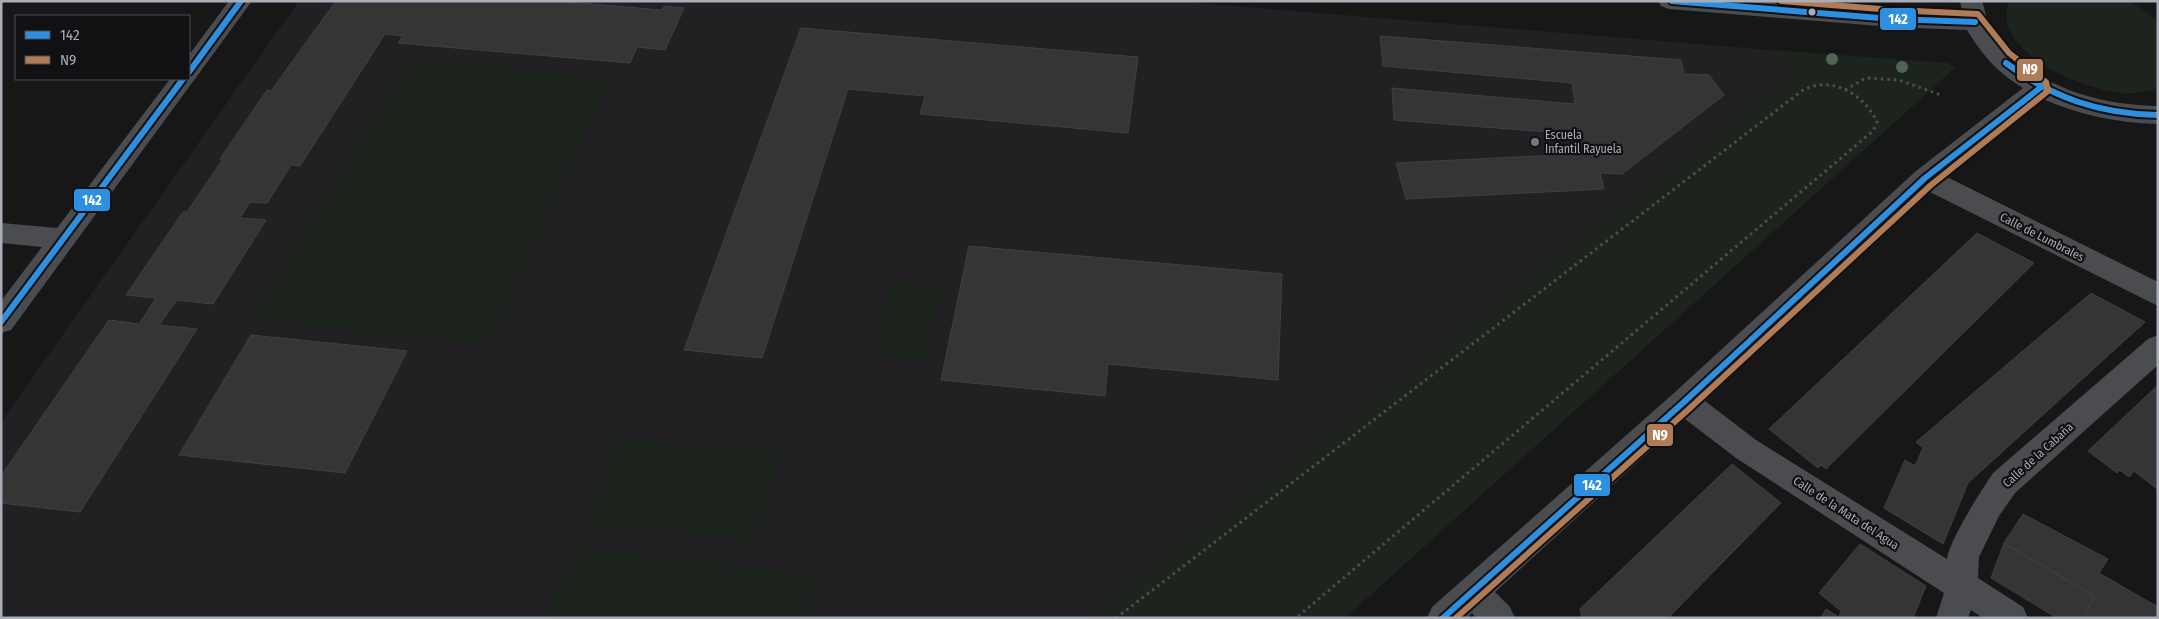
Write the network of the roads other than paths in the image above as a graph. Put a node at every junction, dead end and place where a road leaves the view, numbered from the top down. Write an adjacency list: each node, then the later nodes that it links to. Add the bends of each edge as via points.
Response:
1 (241, 1): 4 (street)
2 (1669, 1): 3 (street, via 1892,19)
3 (1973, 12): 6 (street, via 1984,39 1998,56)
4 (190, 71)
5 (182, 80): 10 (street)
6 (2040, 88): 7 (street, via 2069,101 2110,112); 8 (street)
7 (2158, 115)
8 (1925, 178): 11 (street, Calle de Lumbrales); 14 (street)
9 (1, 233): 10 (street)
10 (63, 240): 12 (street)
11 (2158, 295)
12 (1, 322)
13 (2158, 347): 15 (street, Calle de la Cabaña, via 2004,483 1988,506 1963,556)
14 (1684, 402): 15 (street, Calle de la Mata del Agua, via 1746,448); 16 (street)
15 (1962, 586): 19 (street, Calle de la Cabaña); 20 (street, Calle de la Mata del Agua)
16 (1473, 592): 17 (street); 18 (street)
17 (1443, 618)
18 (1499, 618)
19 (1952, 618)
20 (2012, 618)

